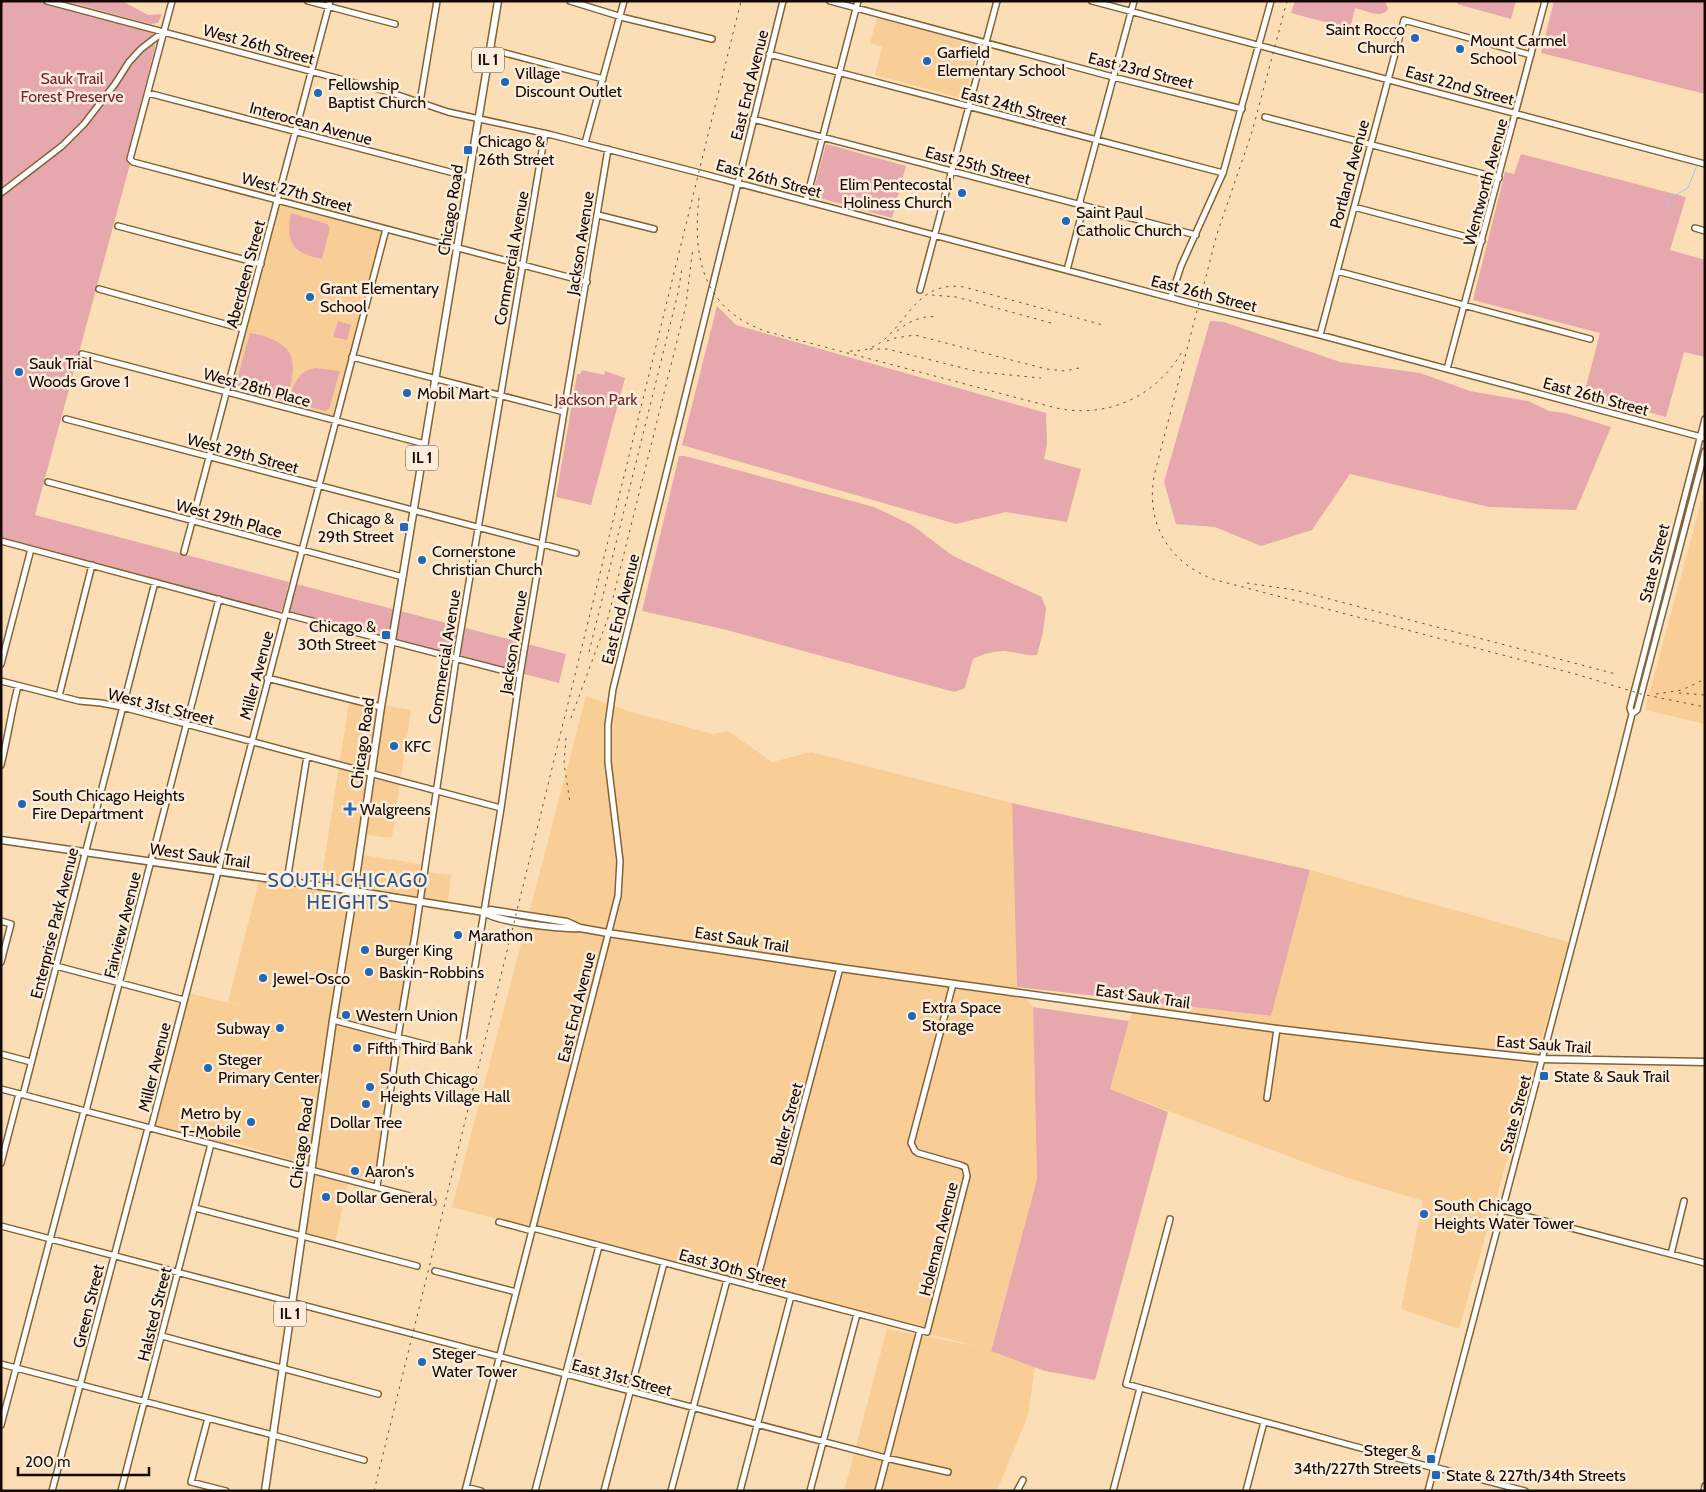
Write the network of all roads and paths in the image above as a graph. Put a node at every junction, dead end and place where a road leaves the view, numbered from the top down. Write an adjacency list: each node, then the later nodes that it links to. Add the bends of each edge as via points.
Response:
1 (47, 1): 21 (street, West 26th Street)
2 (172, 1): 21 (street)
3 (308, 1): 16 (street)
4 (437, 1): 34 (street)
5 (498, 1): 25 (main road, Chicago Road / IL 1)
6 (570, 1): 19 (street)
7 (624, 1): 19 (street)
8 (782, 1): 26 (street, East End Avenue)
9 (830, 1): 17 (street, East 23rd Street)
10 (858, 1): 17 (street)
11 (997, 1): 23 (street)
12 (1092, 1): 18 (street, East 22nd Street)
13 (1134, 1): 18 (street)
14 (1272, 1): 24 (street)
15 (1545, 1): 27 (street, Wentworth Avenue)
16 (329, 4): 20 (street); 28 (street, Aberdeen Street)
17 (856, 8): 23 (street, East 23rd Street); 29 (street)
18 (1131, 11): 24 (street, East 22nd Street); 30 (street)
19 (620, 16): 22 (street); 31 (street)
20 (395, 24)
21 (164, 32): 28 (street, West 26th Street); 33 (street); 55 (street, via 141,49 84,124 62,146)
22 (712, 39)
23 (986, 42): 30 (street, East 23rd Street); 35 (street)
24 (1259, 45): 32 (street, East 22nd Street); 36 (street)
25 (490, 49): 31 (street); 39 (main road, Chicago Road / IL 1)
26 (769, 54): 29 (street, East 24th Street); 40 (street, East End Avenue)
27 (1531, 55): 32 (street, Portland Avenue, via 1404,20); 37 (street, Wentworth Avenue)
28 (312, 71): 34 (street, West 26th Street); 41 (street, Aberdeen Street)
29 (839, 73): 35 (street, East 24th Street); 43 (street)
30 (1113, 77): 36 (street, East 23rd Street); 44 (street)
31 (603, 79): 45 (street)
32 (1387, 79): 37 (street, East 22nd Street); 46 (street, Portland Avenue)
33 (148, 93): 41 (street, Interocean Avenue); 56 (street, West 27th Street, via 130,159)
34 (420, 102): 39 (street, West 26th Street)
35 (969, 107): 44 (street, East 24th Street); 50 (street)
36 (1242, 109): 51 (street)
37 (1516, 113): 48 (street, East 22nd Street); 53 (street, Wentworth Avenue)
38 (1265, 117): 46 (street)
39 (478, 119): 42 (street, West 26th Street); 52 (main road, Chicago Road / IL 1)
40 (753, 119): 43 (street, East 25th Street); 54 (street, East End Avenue)
41 (296, 132): 52 (street, Interocean Avenue); 56 (street, Aberdeen Street)
42 (545, 133): 45 (street, West 26th Street); 71 (street, Commercial Avenue)
43 (823, 136): 50 (street, East 25th Street); 57 (street)
44 (1097, 140): 51 (street, East 24th Street); 58 (street)
45 (585, 143): 47 (street, West 26th Street)
46 (1370, 144): 53 (street); 59 (street, Portland Avenue)
47 (608, 149): 49 (street, West 26th Street); 60 (street, Jackson Avenue)
48 (1705, 164)
49 (696, 172): 54 (street, East 26th Street)
50 (952, 172): 58 (street, East 25th Street); 66 (street)
51 (1223, 173): 67 (street)
52 (469, 177): 69 (main road, Chicago Road / IL 1)
53 (1499, 178): 68 (street, Wentworth Avenue)
54 (737, 183): 57 (street, East 26th Street); 140 (street, East End Avenue, via 613,689 608,725 608,762 620,861 618,896)
55 (1, 193)
56 (278, 200): 63 (street, West 27th Street); 70 (street, Aberdeen Street)
57 (806, 201): 66 (street, East 26th Street)
58 (1081, 205): 67 (street, East 25th Street); 72 (street)
59 (1354, 207): 68 (street); 73 (street, Portland Avenue)
60 (598, 215): 64 (street); 74 (street, Jackson Avenue)
61 (118, 226): 70 (street)
62 (1695, 228): 65 (street)
63 (386, 229): 69 (street, West 27th Street); 83 (street, Miller Avenue)
64 (654, 229)
65 (1705, 231)
66 (935, 235): 72 (street, East 26th Street); 76 (street)
67 (1196, 235): 77 (street)
68 (1482, 241): 78 (street, Wentworth Avenue)
69 (458, 248): 71 (street, West 27th Street); 85 (main road, Chicago Road / IL 1)
70 (261, 264): 79 (street, Aberdeen Street)
71 (522, 264): 74 (street, West 27th Street); 87 (street, Commercial Avenue)
72 (1066, 270): 77 (street, East 26th Street)
73 (1337, 271): 78 (street); 80 (street, Portland Avenue)
74 (587, 282): 88 (street, Jackson Avenue)
75 (98, 289): 79 (street)
76 (920, 290)
77 (1171, 297): 80 (street, East 26th Street)
78 (1464, 305): 81 (street); 84 (street, Wentworth Avenue)
79 (244, 329): 86 (street, Aberdeen Street)
80 (1320, 335): 84 (street, East 26th Street)
81 (1590, 339)
82 (82, 354): 86 (street, West 28th Place)
83 (352, 357): 85 (street); 91 (street, Miller Avenue)
84 (1448, 369): 92 (street, East 26th Street)
85 (436, 379): 87 (street); 93 (main road, Chicago Road / IL 1)
86 (227, 392): 91 (street, West 28th Place); 95 (street, Aberdeen Street)
87 (500, 395): 88 (street); 100 (street, Commercial Avenue)
88 (564, 412): 102 (street, Jackson Avenue)
89 (66, 419): 95 (street, West 29th Street)
90 (1705, 419): 92 (street, State Street)
91 (336, 421): 93 (street, West 28th Place); 97 (street, Miller Avenue)
92 (1702, 438): 122 (street, State Street, via 1630,708)
93 (425, 444): 98 (main road, Chicago Road / IL 1)
94 (1705, 451): 122 (street, State Street, via 1636,710)
95 (210, 457): 97 (street, West 29th Street); 99 (street, Aberdeen Street)
96 (48, 482): 99 (street, West 29th Place)
97 (319, 486): 98 (street, West 29th Street); 104 (street, Miller Avenue)
98 (414, 511): 100 (street, West 29th Street); 108 (main road, Chicago Road / IL 1)
99 (192, 521): 104 (street, West 29th Place); 105 (street, Aberdeen Street)
100 (478, 527): 102 (street, West 29th Street); 113 (street, Commercial Avenue)
101 (1, 541): 103 (street)
102 (542, 543): 106 (street, West 29th Street); 115 (street, Jackson Avenue)
103 (31, 549): 107 (street); 114 (street)
104 (302, 551): 108 (street, West 29th Place); 111 (street, Miller Avenue)
105 (184, 552)
106 (576, 553)
107 (92, 565): 109 (street); 119 (street)
108 (403, 577): 112 (main road, Chicago Road / IL 1)
109 (155, 582): 110 (street); 120 (street, Enterprise Park Avenue)
110 (219, 599): 111 (street); 123 (street, Fairview Avenue)
111 (285, 615): 112 (street); 116 (street, Miller Avenue)
112 (392, 642): 113 (street); 121 (main road, Chicago Road / IL 1)
113 (456, 659): 115 (street); 128 (street, Commercial Avenue)
114 (1, 664)
115 (520, 675): 129 (street, Jackson Avenue)
116 (267, 678): 121 (street); 124 (street, Miller Avenue)
117 (1, 681): 118 (street, West 31st Street)
118 (18, 686): 119 (street, West 31st Street); 126 (street)
119 (59, 696): 120 (street, West 31st Street)
120 (122, 707): 123 (street, West 31st Street); 131 (street, Enterprise Park Avenue)
121 (381, 707): 127 (main road, Chicago Road / IL 1)
122 (1632, 714): 151 (street, State Street)
123 (186, 725): 124 (street, West 31st Street); 132 (street, Fairview Avenue)
124 (252, 742): 125 (street, West 31st Street); 133 (street, Miller Avenue)
125 (307, 756): 127 (street, West 31st Street); 134 (street)
126 (1, 765)
127 (372, 774): 128 (street); 135 (main road, Chicago Road / IL 1)
128 (436, 790): 129 (street); 136 (street, Commercial Avenue)
129 (501, 808): 137 (street, Jackson Avenue)
130 (1, 840): 131 (main road, West Sauk Trail)
131 (84, 851): 132 (main road, West Sauk Trail); 142 (street, Enterprise Park Avenue)
132 (151, 862): 133 (main road, West Sauk Trail); 144 (street, Fairview Avenue)
133 (218, 872): 134 (main road, West Sauk Trail); 146 (street, Miller Avenue)
134 (286, 881): 135 (main road, West Sauk Trail)
135 (354, 891): 136 (main road, West Sauk Trail); 147 (main road, Chicago Road / IL 1)
136 (420, 901): 137 (main road, West Sauk Trail); 149 (street, Commercial Avenue)
137 (484, 912): 138 (main road, West Sauk Trail, via 490,910); 149 (street, Jackson Avenue, via 461,1052)
138 (513, 917): 140 (main road, East Sauk Trail, via 567,922)
139 (1, 921): 141 (street, via 11,924)
140 (608, 933): 143 (main road, East Sauk Trail); 170 (street, East End Avenue)
141 (1, 962)
142 (56, 966): 144 (street); 152 (street, Enterprise Park Avenue)
143 (840, 968): 145 (main road, East Sauk Trail); 182 (street, Butler Street)
144 (120, 983): 146 (street); 157 (street, Fairview Avenue)
145 (953, 984): 148 (main road, East Sauk Trail); 188 (street, Holeman Avenue, via 911,1143 918,1153 960,1165 967,1176)
146 (184, 1000): 158 (street, Miller Avenue)
147 (333, 1020): 149 (street); 161 (main road, Chicago Road / IL 1)
148 (1277, 1029): 151 (main road, East Sauk Trail); 156 (street)
149 (398, 1037): 162 (street, Commercial Avenue)
150 (1, 1054): 152 (street)
151 (1542, 1059): 153 (main road, East Sauk Trail); 166 (street, State Street)
152 (31, 1062): 155 (street, Enterprise Park Avenue)
153 (1705, 1062)
154 (1, 1090): 155 (street)
155 (21, 1095): 157 (street); 160 (street, Enterprise Park Avenue)
156 (1268, 1098)
157 (85, 1111): 158 (street); 172 (street, Fairview Avenue)
158 (149, 1128): 159 (street); 175 (street, Green Street)
159 (212, 1144): 161 (street); 165 (street, Halsted Street)
160 (1, 1163)
161 (312, 1170): 162 (street); 171 (main road, Chicago Road / IL 1)
162 (377, 1187): 163 (street)
163 (433, 1202)
164 (1684, 1202): 174 (street)
165 (195, 1208): 171 (street); 180 (street, Halsted Street)
166 (1502, 1210): 174 (street); 209 (street, State Street)
167 (1170, 1219): 196 (street, via 1126,1384)
168 (499, 1222): 170 (street, East 30th Street)
169 (1, 1226): 172 (street)
170 (533, 1229): 173 (street, East 30th Street); 183 (street, East End Avenue)
171 (302, 1236): 178 (street); 185 (main road, Chicago Road / IL 1)
172 (50, 1239): 175 (street); 192 (street, Fairview Avenue)
173 (599, 1246): 176 (street, East 30th Street); 194 (street)
174 (1671, 1254): 177 (street)
175 (113, 1255): 180 (street); 195 (street, Green Street)
176 (664, 1263): 181 (street, East 30th Street); 197 (street)
177 (1705, 1263)
178 (417, 1266)
179 (435, 1271): 183 (street)
180 (178, 1272): 185 (street); 189 (street, Halsted Street)
181 (728, 1280): 182 (street, East 30th Street); 200 (street)
182 (755, 1287): 184 (street, East 30th Street)
183 (516, 1292): 190 (street, East End Avenue)
184 (791, 1296): 186 (street, East 30th Street); 204 (street)
185 (292, 1302): 190 (street, East 31st Street); 193 (main road, Chicago Road / IL 1)
186 (857, 1314): 187 (street, East 30th Street); 206 (street)
187 (920, 1330): 188 (street, East 30th Street); 207 (street)
188 (927, 1332)
189 (162, 1336): 193 (street); 199 (street, Halsted Street)
190 (499, 1358): 194 (street, East 31st Street); 213 (street, East End Avenue)
191 (1, 1364): 192 (street)
192 (16, 1368): 195 (street); 203 (street, Fairview Avenue)
193 (283, 1369): 198 (street); 205 (main road, Chicago Road / IL 1)
194 (566, 1375): 197 (street, East 31st Street); 219 (street)
195 (80, 1384): 199 (street); 214 (street, Green Street)
196 (1140, 1388): 202 (street); 226 (street)
197 (630, 1392): 200 (street, East 31st Street); 220 (street)
198 (378, 1394)
199 (145, 1401): 201 (street); 215 (street, Halsted Street)
200 (693, 1408): 204 (street, East 31st Street); 221 (street)
201 (208, 1418): 205 (street); 216 (street, via 191,1482)
202 (1264, 1422): 209 (street); 227 (street)
203 (1, 1425)
204 (757, 1425): 206 (street, East 31st Street); 222 (street)
205 (274, 1435): 208 (street); 217 (main road, Chicago Road / IL 1)
206 (823, 1442): 207 (street, East 31st Street); 223 (street)
207 (886, 1458): 210 (street, East 31st Street); 224 (street)
208 (364, 1460)
209 (1434, 1467): 228 (street, State Street); 229 (street)
210 (948, 1472)
211 (1023, 1480): 225 (street)
212 (1705, 1486): 230 (street)
213 (466, 1489): 218 (street)
214 (52, 1491)
215 (121, 1491)
216 (226, 1491)
217 (266, 1491)
218 (481, 1491)
219 (535, 1491)
220 (604, 1491)
221 (671, 1491)
222 (740, 1491)
223 (810, 1491)
224 (878, 1491)
225 (1017, 1491)
226 (1113, 1491)
227 (1246, 1491)
228 (1428, 1491)
229 (1525, 1491)
230 (1704, 1491)

